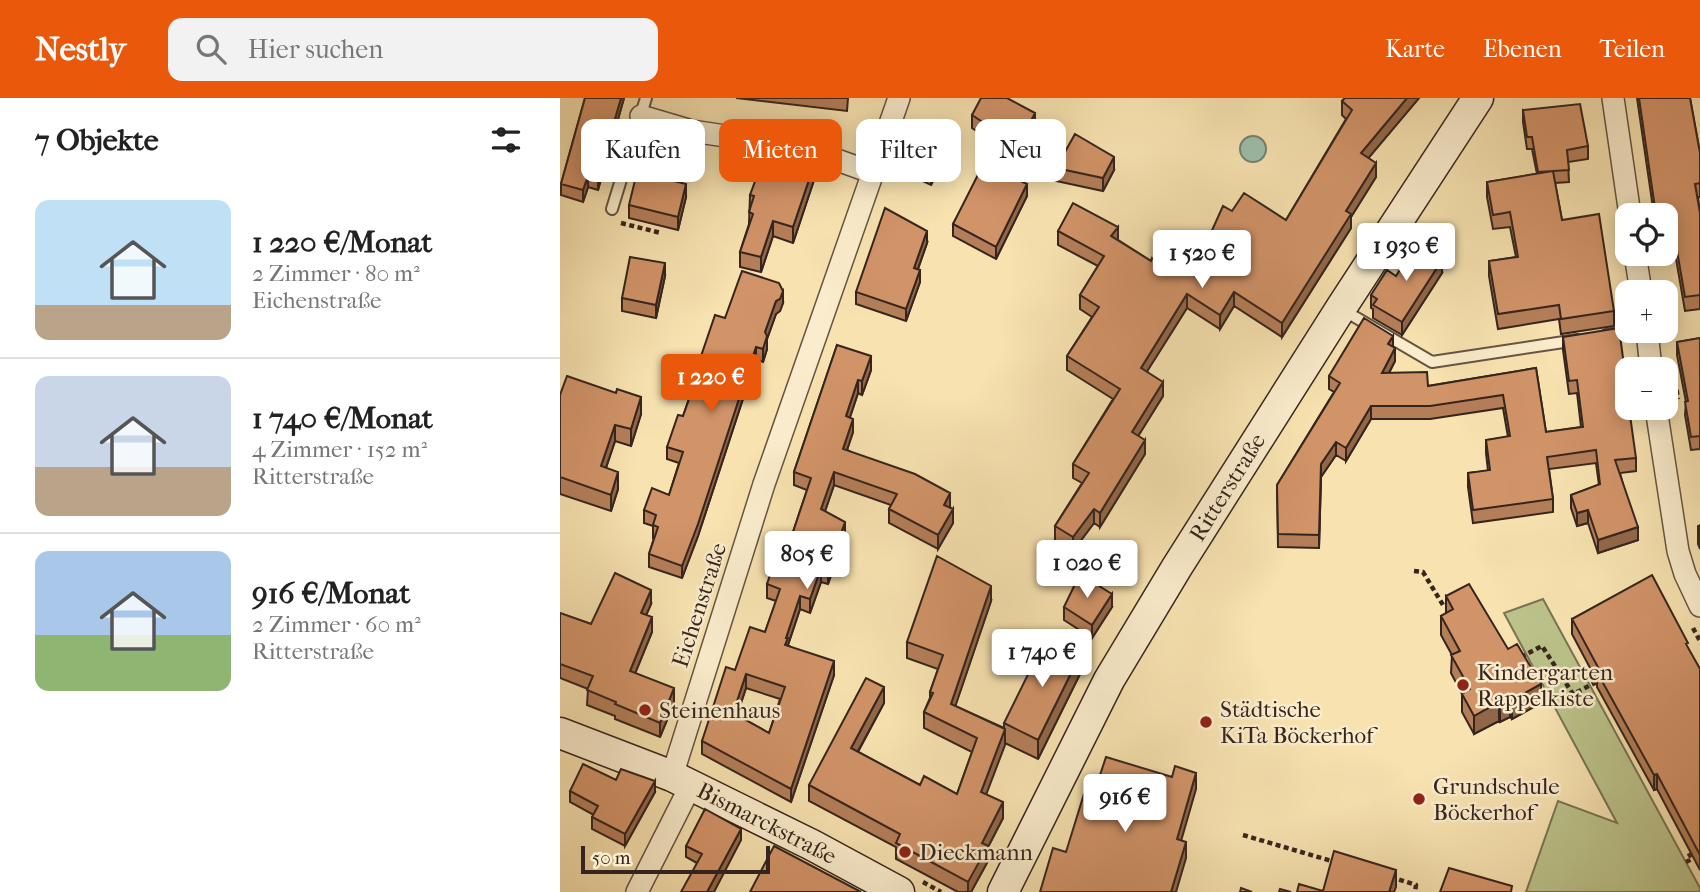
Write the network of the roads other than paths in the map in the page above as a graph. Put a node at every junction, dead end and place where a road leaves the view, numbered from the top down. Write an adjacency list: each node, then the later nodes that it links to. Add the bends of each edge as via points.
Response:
1 (899, 98): 5 (street, Eichenstraße)
2 (1478, 98): 10 (main road, Ritterstraße)
3 (1613, 98): 8 (street)
4 (643, 107): 6 (street, via 692,131 804,148); 9 (lane)
5 (892, 119)
6 (856, 167)
7 (870, 182): 15 (street, Eichenstraße, via 764,484)
8 (1628, 203)
9 (612, 209)
10 (1341, 308): 11 (lane, via 1432,362); 18 (main road, Ritterstraße, via 1109,680)
11 (1615, 333)
12 (1658, 420): 13 (street, via 1678,551)
13 (1700, 606)
14 (560, 733): 15 (main road, Bismarckstraße)
15 (681, 780): 16 (street, Eichenstraße); 17 (main road, Bismarckstraße)
16 (637, 892)
17 (900, 892)
18 (1003, 892)

